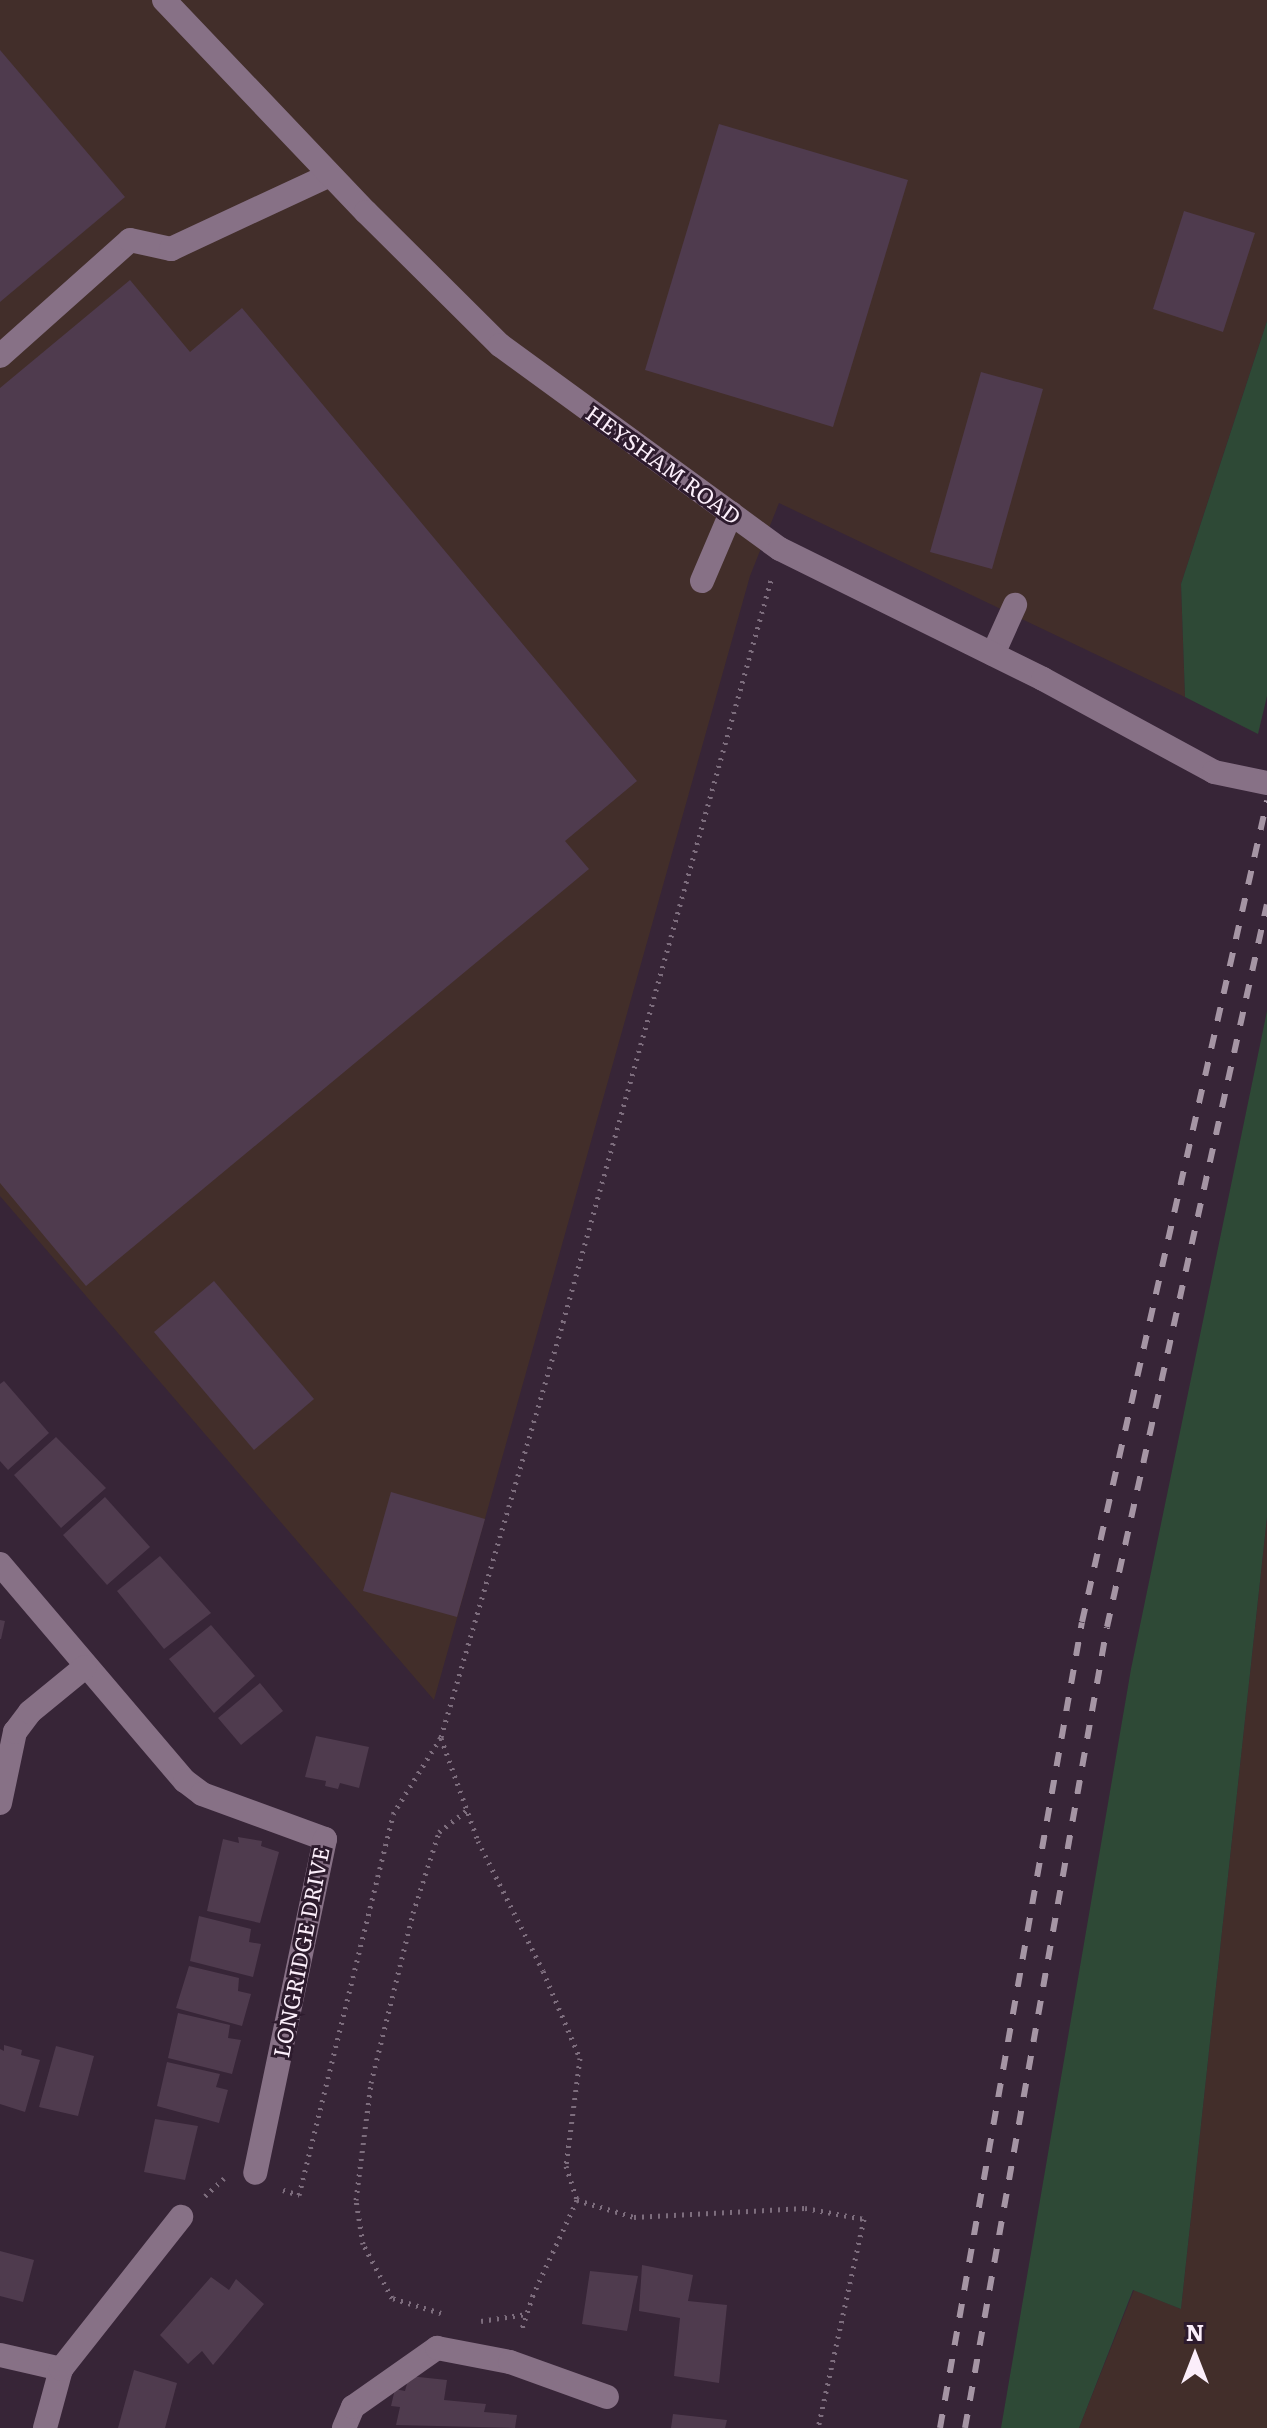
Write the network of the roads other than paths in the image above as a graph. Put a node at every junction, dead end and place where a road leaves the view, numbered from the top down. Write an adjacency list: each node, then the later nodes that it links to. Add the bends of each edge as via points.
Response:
1 (164, 0): 2 (street, HEYSHAM ROAD)
2 (330, 175): 3 (street, via 171,249 130,240); 4 (street, HEYSHAM ROAD, via 500,345)
3 (0, 356)
4 (731, 513): 5 (street); 7 (street, HEYSHAM ROAD, via 780,549)
5 (702, 581)
6 (1015, 605): 7 (street)
7 (993, 654): 8 (street, HEYSHAM ROAD, via 1214,772)
8 (1267, 783)
9 (0, 1564): 10 (street, LONGRIDGE DRIVE)
10 (85, 1667): 11 (street, via 30,1712 15,1732); 12 (street, LONGRIDGE DRIVE, via 202,1794 325,1839)
11 (0, 1803)
12 (263, 2180)
13 (181, 2217): 15 (street)
14 (0, 2355): 15 (street)
15 (61, 2369): 17 (street)
16 (607, 2397): 18 (street, via 510,2362 437,2348 353,2407)
17 (45, 2428)
18 (344, 2428)

